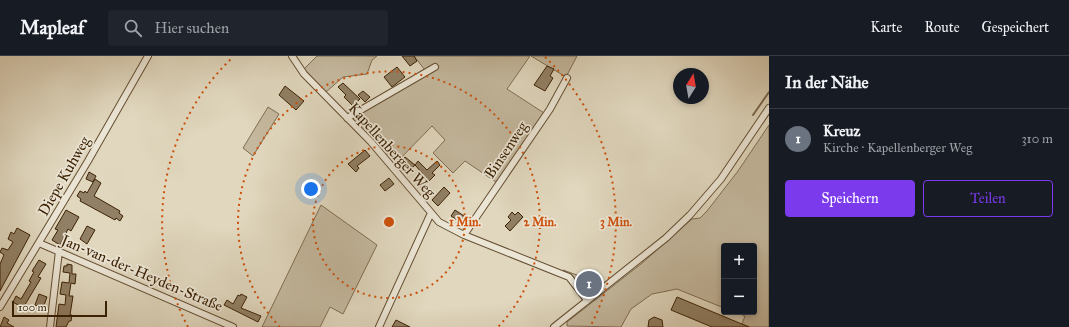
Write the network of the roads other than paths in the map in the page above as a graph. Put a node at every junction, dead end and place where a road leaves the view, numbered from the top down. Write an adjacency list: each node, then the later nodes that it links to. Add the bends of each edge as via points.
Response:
1 (148, 56): 9 (street, Diepe Kuhweg)
2 (292, 56): 6 (street, Kapellenberger Weg, via 304,74)
3 (435, 67): 6 (street)
4 (567, 78): 8 (street, Binsenweg, via 550,109)
5 (769, 108): 11 (street, via 721,179 690,215 666,238)
6 (347, 118): 7 (street, Kapellenberger Weg, via 371,142)
7 (431, 214): 8 (street, Kapellenberger Weg, via 439,222); 16 (street)
8 (464, 235): 11 (street, Kapellenberger Weg, via 569,276)
9 (39, 243): 10 (street, Jan-van-der-Heyden-Straße); 12 (street, Diepe Kuhweg)
10 (59, 251): 14 (street); 15 (street, Jan-van-der-Heyden-Straße)
11 (587, 300): 13 (street)
12 (0, 307)
13 (558, 326)
14 (50, 327)
15 (234, 327)
16 (379, 327)

